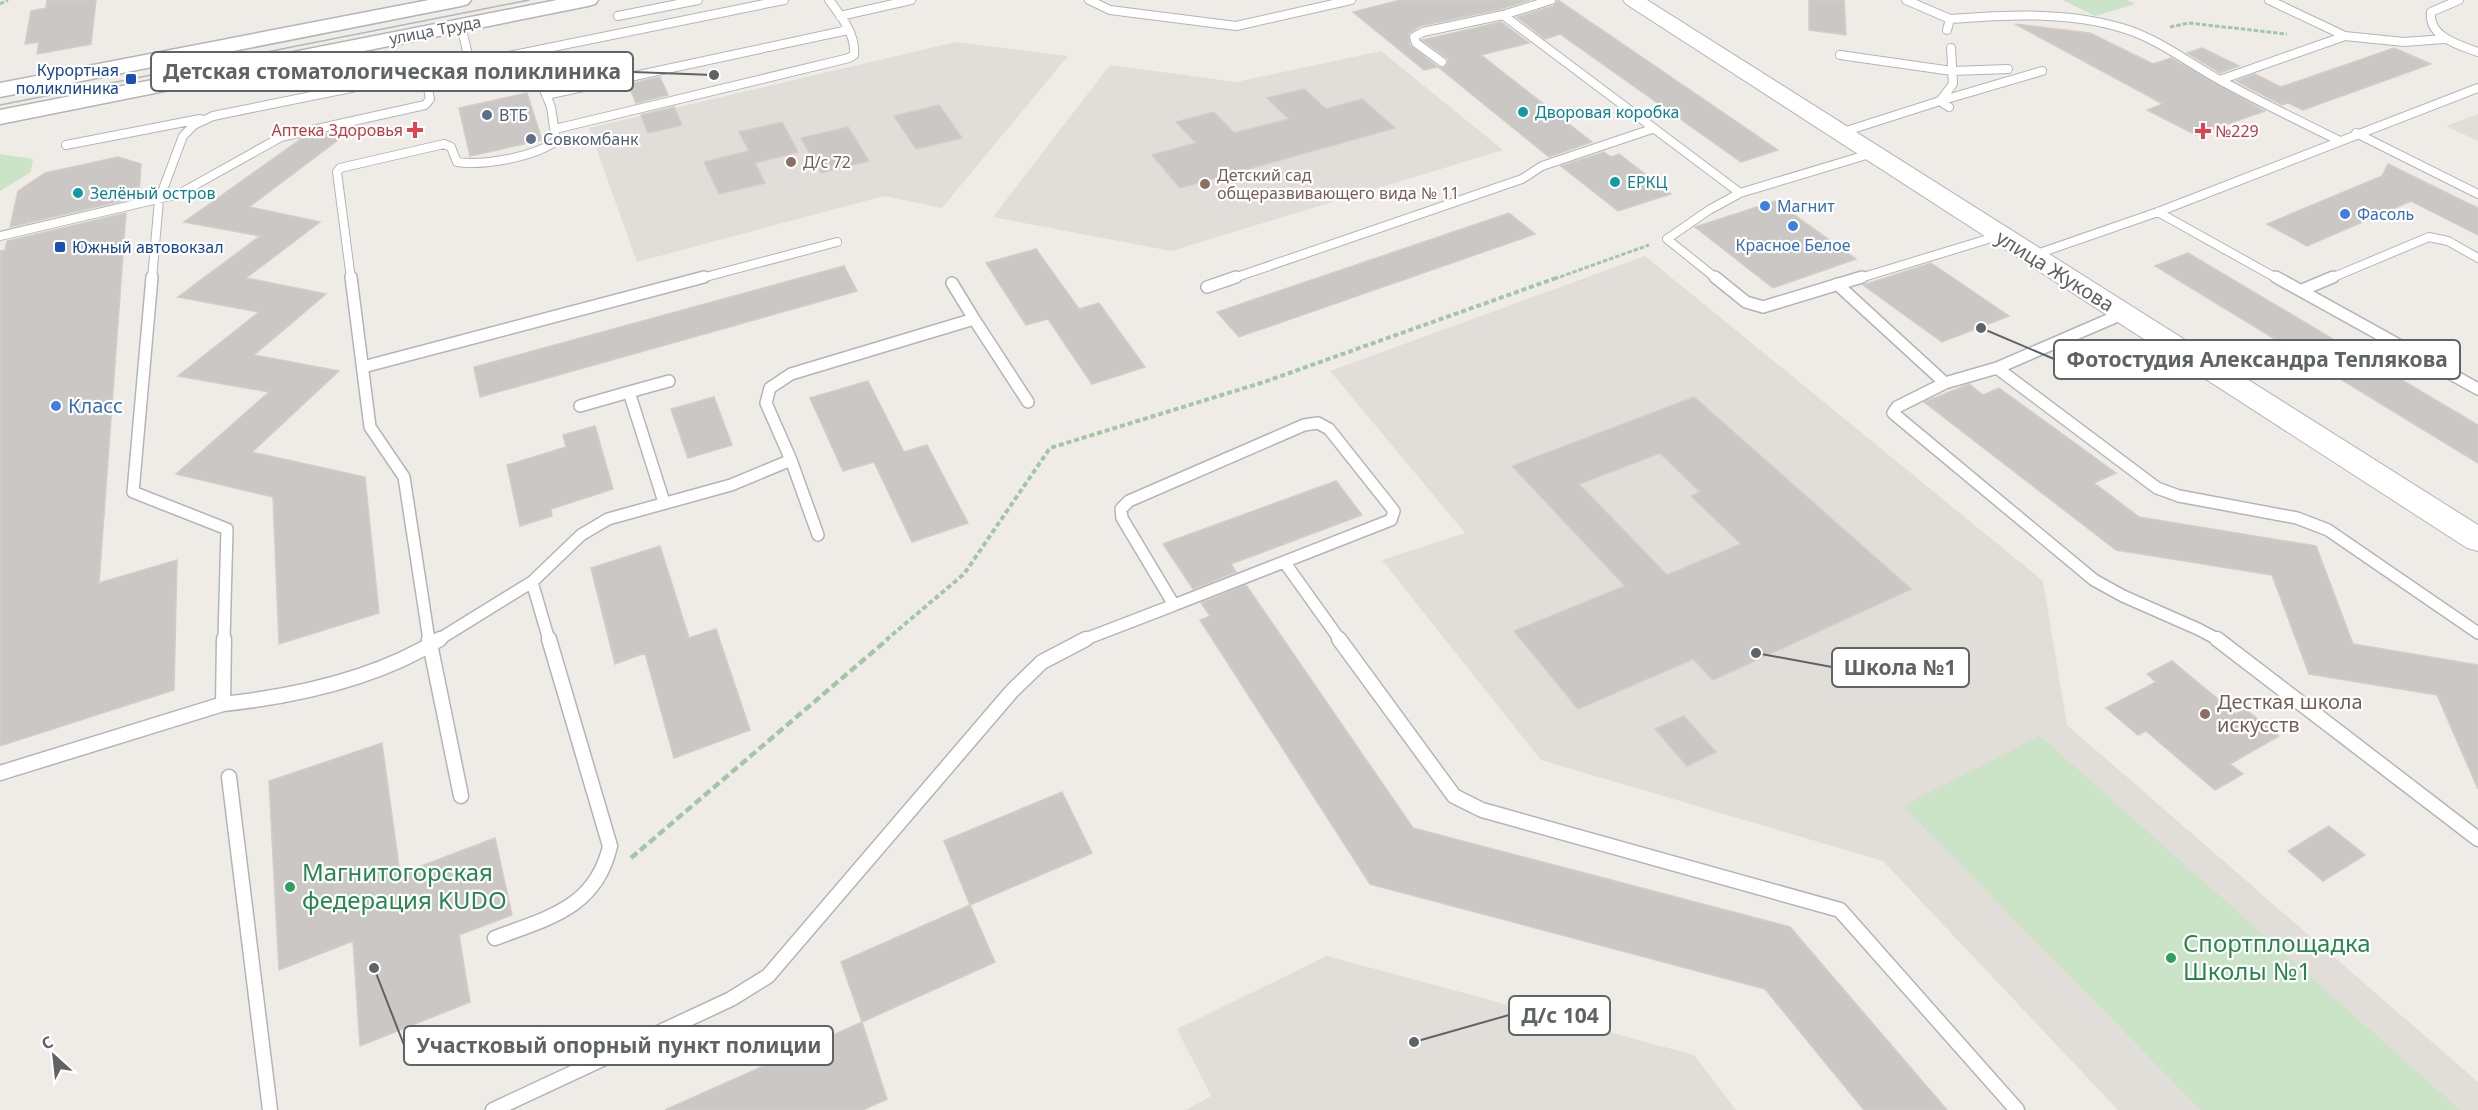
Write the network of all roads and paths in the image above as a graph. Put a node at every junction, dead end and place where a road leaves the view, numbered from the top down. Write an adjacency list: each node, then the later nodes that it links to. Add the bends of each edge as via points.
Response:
1 (8, 0): 15 (path)
2 (460, 0): 16 (main road, улица Труда)
3 (588, 0): 21 (main road, улица Труда)
4 (698, 0): 18 (lane)
5 (783, 0): 29 (lane)
6 (829, 0): 19 (lane)
7 (911, 0): 19 (lane)
8 (1089, 0): 9 (lane, via 1110,10 1236,26)
9 (1352, 0)
10 (1551, 0): 17 (lane)
11 (1633, 0): 48 (street, улица Жукова)
12 (1906, 0): 20 (lane)
13 (2269, 0): 26 (lane)
14 (2459, 0): 27 (lane, via 2430,14 2433,26)
15 (0, 4)
16 (403, 5): 40 (main road, улица Труда)
17 (1503, 15): 32 (lane, via 1414,37 1416,44); 47 (lane)
18 (618, 16)
19 (840, 16): 22 (lane)
20 (1950, 20): 23 (lane); 24 (lane, via 1998,15 2047,16)
21 (461, 25): 33 (lane); 45 (main road, улица Труда)
22 (848, 30): 41 (lane); 46 (lane, via 856,51 842,61)
23 (1947, 30)
24 (2139, 34): 25 (path, via 2189,23); 38 (lane)
25 (2289, 34)
26 (2345, 36): 27 (lane, via 2404,42); 38 (lane)
27 (2444, 39): 30 (lane)
28 (1951, 48): 35 (lane)
29 (529, 52): 33 (lane); 41 (lane)
30 (2478, 52)
31 (1840, 55): 35 (lane)
32 (1442, 62)
33 (470, 64): 37 (lane)
34 (2008, 69): 35 (lane)
35 (1952, 70): 42 (lane, via 1955,82 1951,93)
36 (2042, 71): 42 (lane)
37 (425, 73): 44 (lane); 55 (lane, via 430,99 425,105 281,137 201,185)
38 (2220, 80): 50 (lane)
39 (2478, 88): 49 (lane)
40 (0, 90)
41 (546, 95): 46 (lane)
42 (1940, 101): 43 (lane); 48 (lane)
43 (1949, 107)
44 (213, 116): 51 (lane); 55 (lane, via 194,125 183,136)
45 (0, 117)
46 (555, 129): 68 (lane, via 556,141 547,148 476,163 457,162 451,147 444,144 337,170)
47 (1652, 129): 53 (lane); 64 (lane, via 1542,166 1522,179)
48 (1840, 133): 52 (street, улица Жукова)
49 (2356, 134): 50 (lane); 54 (lane)
50 (2340, 141): 56 (lane)
51 (66, 145)
52 (1874, 153): 53 (lane); 58 (street, улица Жукова)
53 (1740, 193): 63 (lane, via 1667,239 1746,302 1757,306)
54 (2478, 194)
55 (159, 200): 57 (lane); 85 (lane, via 133,492 227,529)
56 (2158, 212): 60 (lane); 65 (lane)
57 (0, 236)
58 (1998, 236): 60 (street, улица Жукова); 63 (lane)
59 (837, 242): 68 (lane)
60 (2031, 256): 66 (street, улица Жукова)
61 (2478, 258): 65 (lane, via 2448,241 2429,237)
62 (952, 283): 67 (lane)
63 (1838, 284): 71 (lane)
64 (1207, 287)
65 (2302, 290): 72 (lane)
66 (2122, 314): 69 (lane); 79 (street, улица Жукова)
67 (974, 319): 74 (lane); 76 (lane, via 779,379 770,386 766,403)
68 (363, 367): 84 (lane, via 370,427 404,477)
69 (1997, 368): 71 (lane); 83 (lane, via 2157,488 2179,496 2297,518 2328,530)
70 (669, 381): 73 (lane)
71 (1945, 383): 89 (lane, via 1897,407 1895,417 2094,580 2119,596 2212,636)
72 (2478, 389)
73 (629, 392): 75 (lane); 77 (lane)
74 (1028, 402)
75 (580, 406)
76 (791, 460): 77 (lane, via 731,485); 78 (lane)
77 (664, 502): 81 (lane, via 593,526)
78 (818, 536)
79 (2478, 540)
80 (1285, 563): 82 (lane); 82 (lane, via 1386,524 1394,516 1391,506 1329,429 1318,423 1304,425 1121,509 1122,518); 93 (lane, via 1454,796 1482,810 1840,910)
81 (532, 582): 84 (lane); 90 (lane, via 610,846 604,871 585,894 557,914)
82 (1175, 606): 92 (lane, via 1083,640 1042,662 1012,691 768,976 731,999)
83 (2478, 633)
84 (430, 645): 85 (lane, via 377,669 322,687); 88 (lane)
85 (223, 704): 86 (lane)
86 (0, 773)
87 (229, 777): 91 (lane)
88 (460, 796)
89 (2478, 839)
90 (495, 938)
91 (270, 1110)
92 (494, 1110)
93 (2017, 1110)

